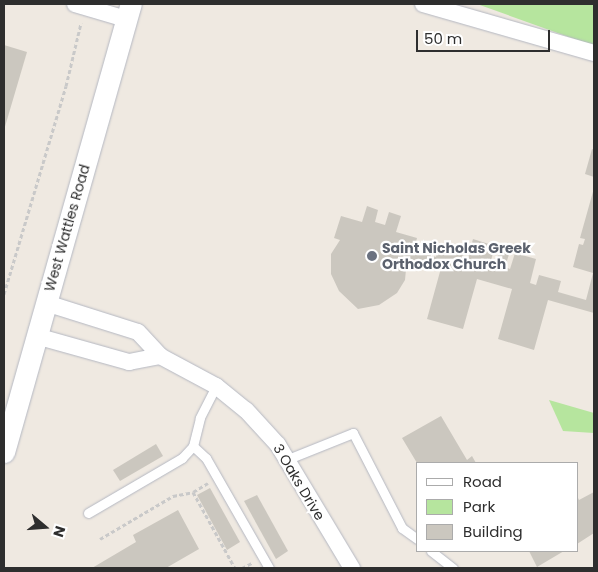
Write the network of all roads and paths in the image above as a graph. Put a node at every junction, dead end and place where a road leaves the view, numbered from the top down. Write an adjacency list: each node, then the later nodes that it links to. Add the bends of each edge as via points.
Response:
1 (422, 4): 4 (street)
2 (78, 10): 3 (street); 5 (path, via 66,86)
3 (129, 12): 6 (street, West Wattles Road)
4 (594, 53)
5 (4, 294)
6 (46, 303): 7 (street, West Wattles Road); 8 (street, 3 Oaks Drive, via 138,332)
7 (36, 336): 8 (street, via 129,362); 11 (street, West Wattles Road)
8 (160, 356): 9 (street, 3 Oaks Drive)
9 (216, 386): 10 (lane, via 200,418); 12 (street, 3 Oaks Drive, via 266,430)
10 (193, 446): 15 (lane, via 182,458); 22 (lane, via 206,458)
11 (4, 452)
12 (288, 459): 17 (lane, via 353,433 402,528); 23 (street, 3 Oaks Drive)
13 (209, 482): 14 (path)
14 (193, 492): 16 (path, via 173,496); 19 (path)
15 (88, 512)
16 (100, 539)
17 (416, 539)
18 (432, 552): 24 (lane)
19 (236, 568)
20 (242, 568): 21 (path, via 253,562)
21 (256, 568)
22 (269, 568)
23 (352, 568)
24 (453, 568)

